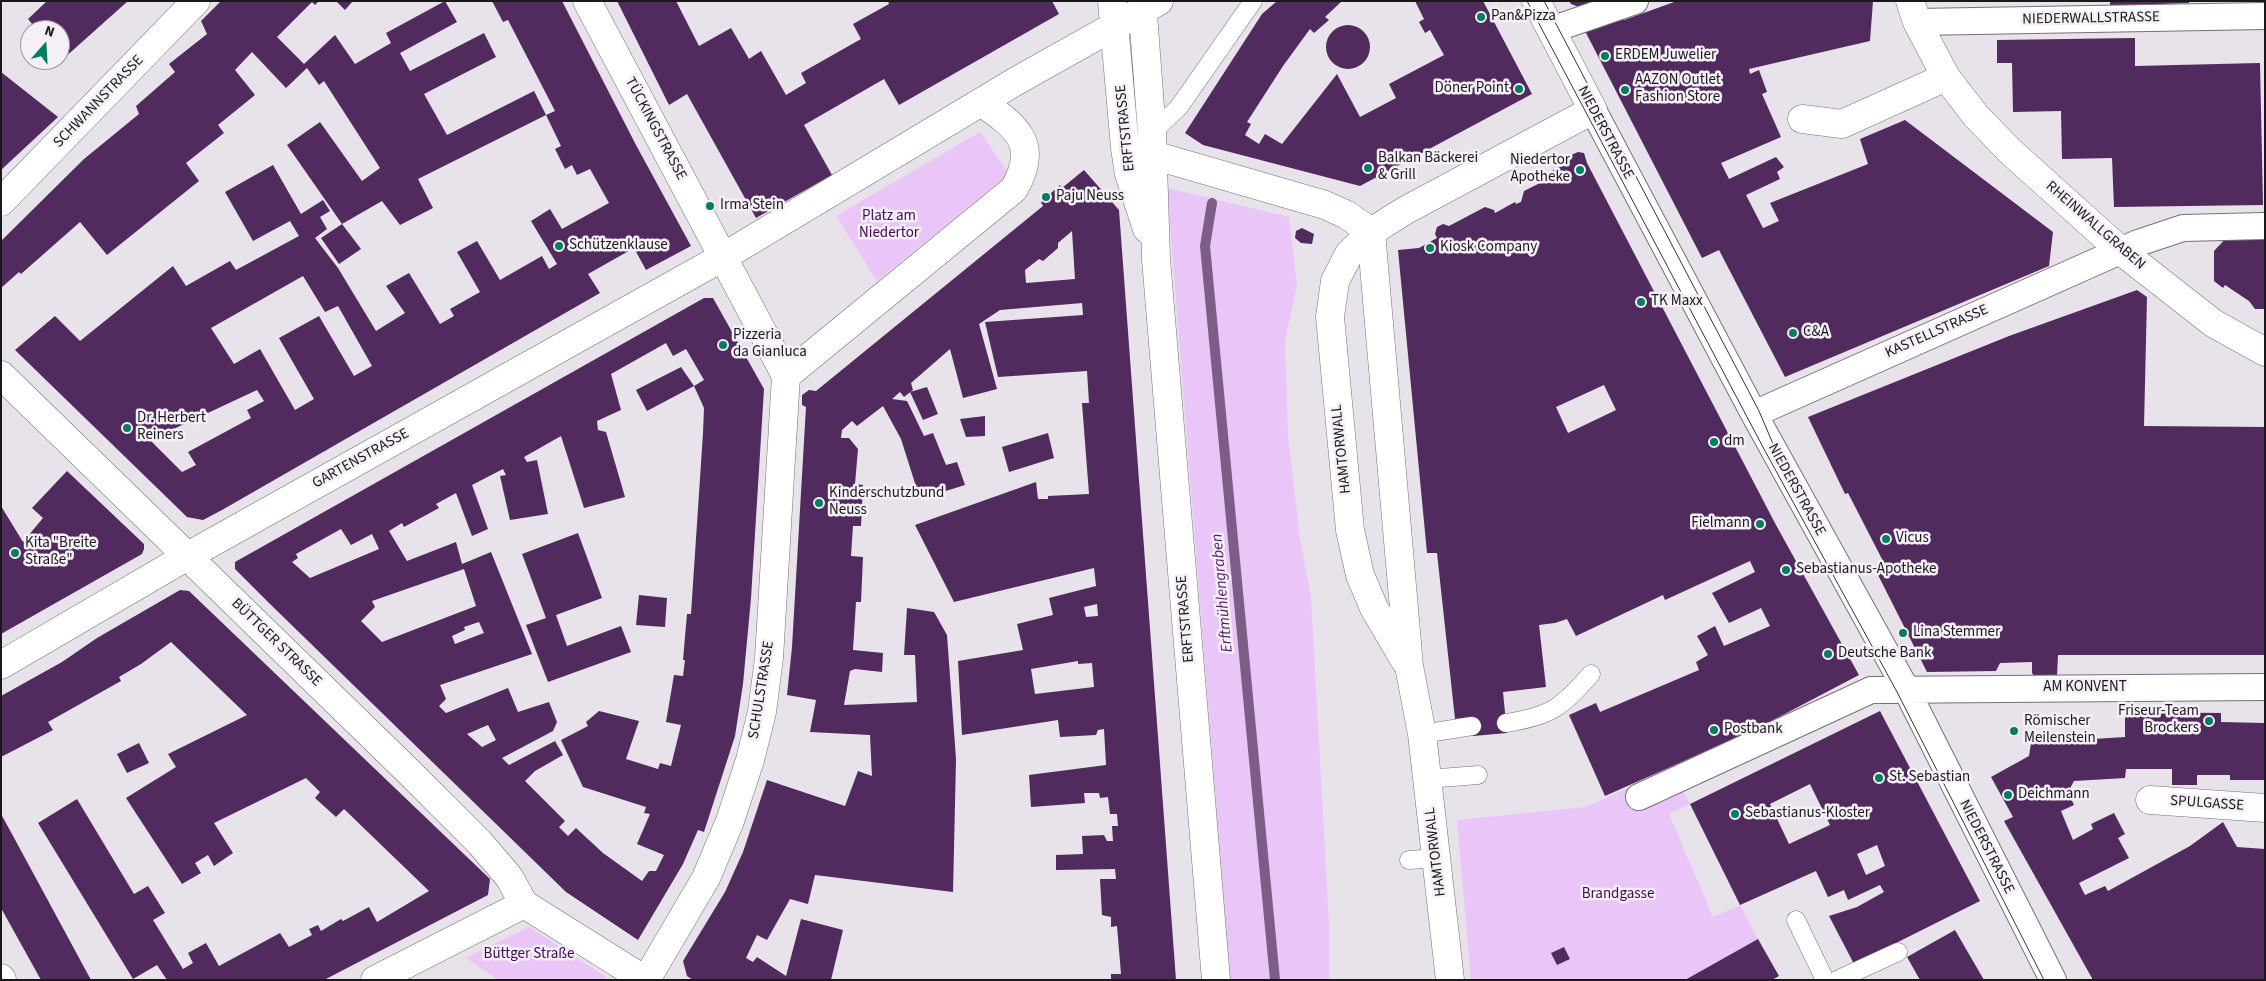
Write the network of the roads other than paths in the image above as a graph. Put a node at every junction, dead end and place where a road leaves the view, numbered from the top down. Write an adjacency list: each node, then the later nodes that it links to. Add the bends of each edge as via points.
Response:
1 (196, 1): 16 (street, SCHWANNSTRASSE)
2 (587, 1): 20 (street, TÜCKINGSTRASSE)
3 (1253, 1): 15 (lane)
4 (1536, 1): 10 (street, NIEDERSTRASSE)
5 (1634, 1): 10 (street)
6 (1148, 4): 8 (street, ERFTSTRASSE); 15 (street, ERFTSTRASSE)
7 (1913, 12): 9 (street, NIEDERWALLSTRASSE); 11 (street, RHEINWALLGRABEN)
8 (1114, 13): 12 (street); 21 (street, ERFTSTRASSE, via 1125,148)
9 (2265, 16)
10 (1552, 30): 13 (street, NIEDERSTRASSE)
11 (1946, 78): 14 (street, via 1842,124); 19 (street, RHEINWALLGRABEN, via 1976,116 2011,152)
12 (981, 102): 20 (street); 24 (street, via 1008,121 1022,140 1027,156 1024,173 1014,189)
13 (1593, 110): 18 (street, HAMTORWALL); 25 (street, NIEDERSTRASSE)
14 (1802, 119)
15 (1153, 144): 18 (street, via 1325,205 1347,215); 21 (street, ERFTSTRASSE)
16 (1, 202)
17 (2264, 226): 19 (street, KASTELLSTRASSE, via 2183,228)
18 (1371, 232): 28 (street, HAMTORWALL); 28 (street, HAMTORWALL, via 1349,254 1335,281 1330,317 1337,402 1350,530 1360,575 1374,608)
19 (2121, 251): 22 (street, RHEINWALLGRABEN, via 2213,323); 25 (street, KASTELLSTRASSE)
20 (723, 257): 24 (street); 26 (street, GARTENSTRASSE)
21 (1156, 259): 47 (street, ERFTSTRASSE)
22 (2265, 352)
23 (1, 375): 26 (street, BÜTTGER STRASSE)
24 (786, 376): 46 (street, SCHULSTRASSE, via 769,658 762,712 733,812 706,878)
25 (1754, 414): 31 (street, NIEDERSTRASSE)
26 (186, 557): 27 (street, GARTENSTRASSE); 42 (street, BÜTTGER STRASSE, via 480,843 509,877)
27 (1, 664)
28 (1409, 666): 34 (street, HAMTORWALL)
29 (1592, 674): 32 (lane, via 1567,701 1543,716)
30 (2265, 687): 31 (street, AM KONVENT)
31 (1906, 689): 37 (street, AM KONVENT, via 1871,690); 51 (street, NIEDERSTRASSE)
32 (1506, 723)
33 (1472, 726): 34 (lane)
34 (1422, 734): 36 (street, HAMTORWALL)
35 (1478, 775): 36 (lane)
36 (1427, 779): 40 (street, HAMTORWALL)
37 (1639, 797)
38 (2150, 800): 39 (street, SPULGASSE)
39 (2265, 808)
40 (1436, 858): 41 (lane); 48 (street, HAMTORWALL)
41 (1409, 860)
42 (524, 904): 45 (street); 46 (street, BÜTTGER STRASSE)
43 (1796, 920): 49 (lane)
44 (1898, 952): 50 (lane)
45 (375, 980)
46 (645, 980)
47 (1216, 980)
48 (1450, 980)
49 (1825, 980)
50 (1837, 980)
51 (2053, 980)

